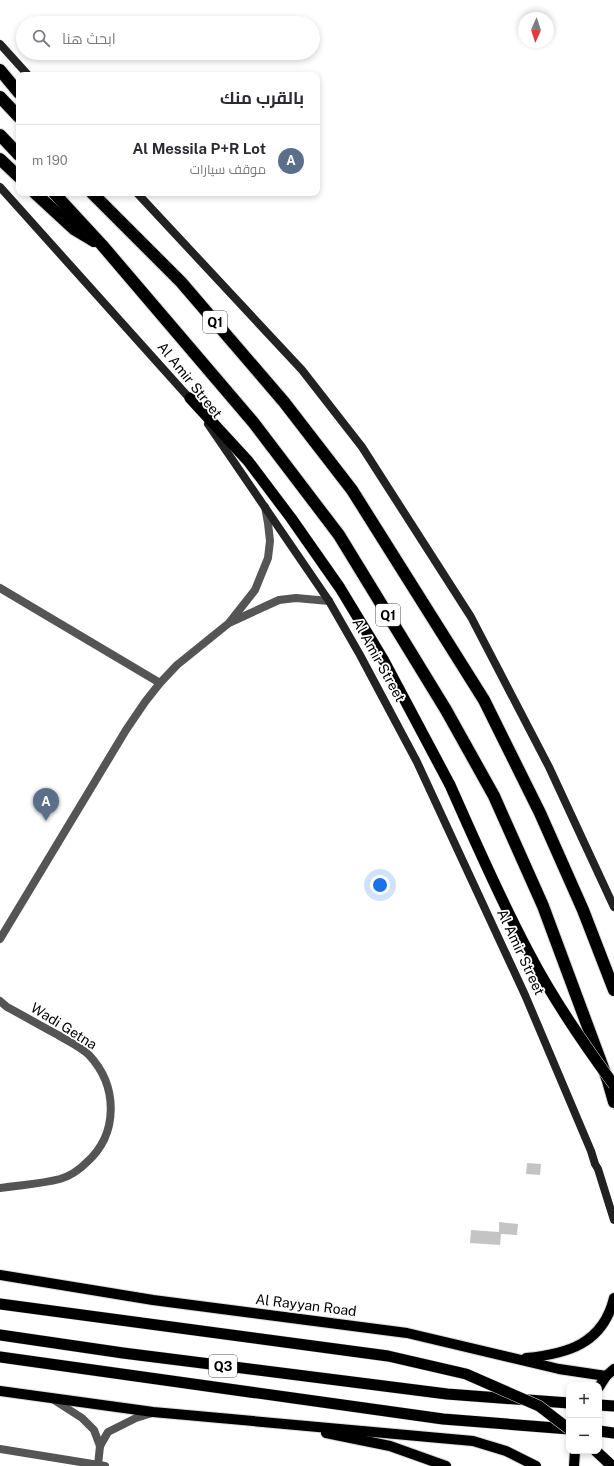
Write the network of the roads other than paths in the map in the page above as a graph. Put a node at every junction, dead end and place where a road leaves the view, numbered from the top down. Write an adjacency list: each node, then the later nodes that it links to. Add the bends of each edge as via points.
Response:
1 (0, 44): 3 (main road)
2 (0, 70): 4 (highway)
3 (25, 72)
4 (16, 89)
5 (0, 97): 6 (highway)
6 (16, 114)
7 (0, 135): 8 (highway)
8 (16, 152)
9 (0, 159): 10 (highway)
10 (16, 174)
11 (0, 187): 17 (main road, Al Amir Street)
12 (38, 196): 16 (highway, via 74,230)
13 (57, 196): 16 (highway, Al Amir Street / Q1)
14 (95, 196): 25 (highway, Q1, via 181,282 284,402 352,490 484,700 543,820 583,910)
15 (140, 196): 23 (main road, via 302,370 362,447 471,617 549,767)
16 (102, 245): 29 (highway, Al Amir Street / Q1, via 253,422 339,535 442,704 494,796 543,906)
17 (190, 398): 18 (main road, Al Amir Street); 28 (highway, bridge, via 248,461 340,588 383,659 450,786 529,953 563,1011)
18 (264, 506): 20 (main road, Al Amir Street); 21 (street, via 270,541 268,558 255,590)
19 (0, 588): 22 (street)
20 (329, 601): 21 (street, via 296,598 278,600); 31 (main road, Al Amir Street, via 417,762 525,995 598,1169)
21 (229, 623): 22 (street)
22 (160, 683): 24 (street, via 126,730)
23 (613, 903)
24 (0, 939)
25 (614, 990)
26 (0, 1001): 27 (street, Wadi Getna)
27 (4, 1006): 30 (street, Wadi Getna, via 87,1053 106,1081 111,1100 111,1120 105,1139 94,1156 79,1170 61,1178)
28 (614, 1085)
29 (614, 1102)
30 (0, 1188)
31 (614, 1220)
32 (0, 1276): 37 (main road, Al Rayyan Road, via 153,1300 407,1332)
33 (614, 1298): 37 (main road, via 604,1322 595,1334 582,1344 552,1354)
34 (0, 1304): 47 (highway, bridge, via 388,1356 466,1374 539,1406)
35 (0, 1334): 42 (highway, Q3, bridge, via 123,1353 447,1394)
36 (0, 1357): 48 (highway, Q3, via 443,1419)
37 (512, 1358): 38 (main road, Al Rayyan Road, via 559,1369)
38 (610, 1372): 39 (main road)
39 (602, 1383)
40 (0, 1392): 41 (main road)
41 (54, 1400): 45 (main road); 51 (street, via 82,1418 94,1430)
42 (566, 1403)
43 (602, 1405): 44 (highway)
44 (614, 1406)
45 (153, 1412): 46 (main road); 51 (street, via 108,1432)
46 (275, 1423): 56 (main road, via 390,1446); 57 (main road, via 472,1441 506,1451)
47 (566, 1427)
48 (566, 1429)
49 (602, 1432): 50 (highway)
50 (614, 1433)
51 (100, 1446): 55 (street)
52 (0, 1449): 55 (street)
53 (575, 1454): 58 (main road)
54 (599, 1454): 59 (highway)
55 (101, 1465)
56 (446, 1466)
57 (536, 1466)
58 (574, 1466)
59 (612, 1466)

